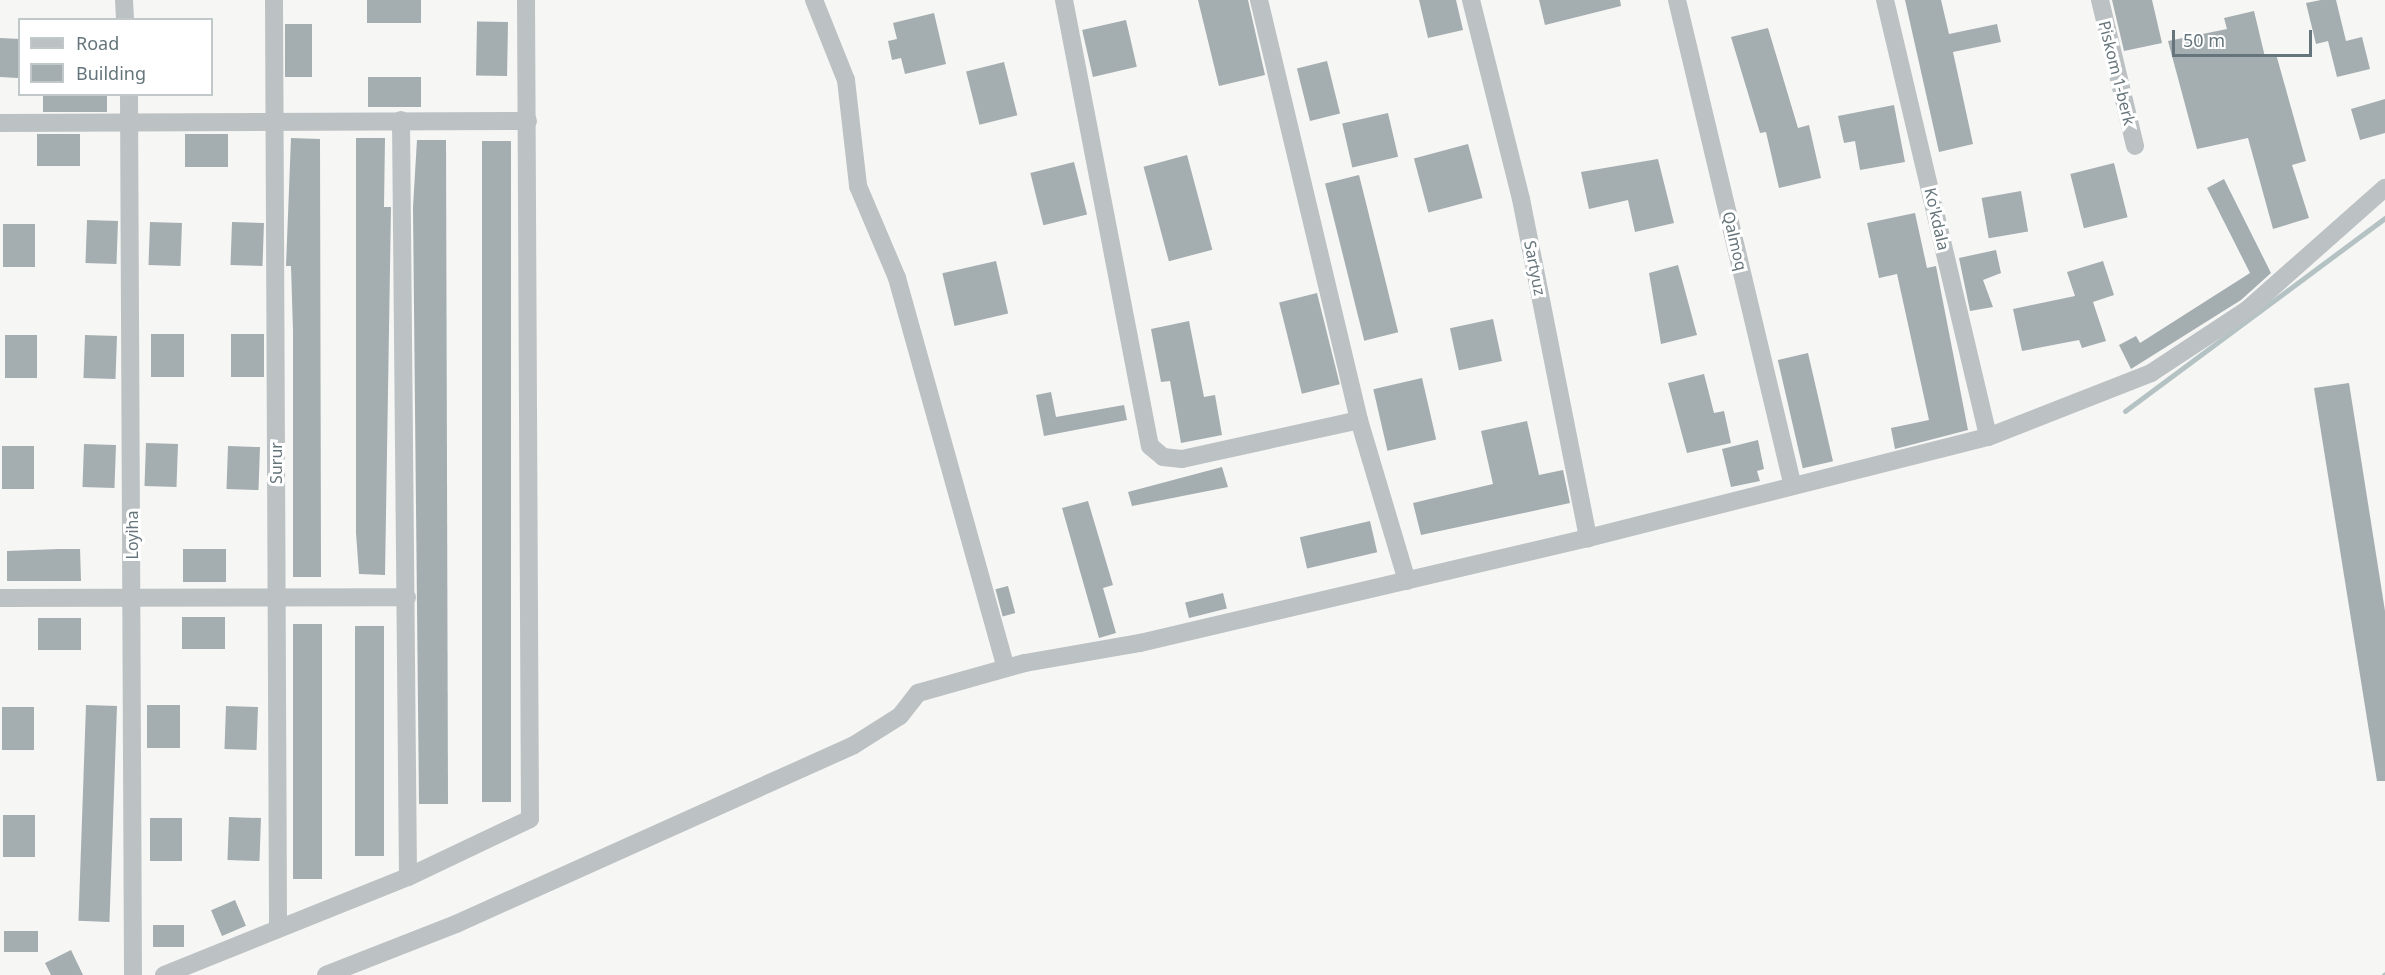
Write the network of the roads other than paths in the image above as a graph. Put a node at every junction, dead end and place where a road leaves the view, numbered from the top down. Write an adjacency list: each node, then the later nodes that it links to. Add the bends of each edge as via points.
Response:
1 (124, 0): 11 (street)
2 (274, 0): 17 (street, Surur)
3 (526, 0): 14 (street)
4 (814, 0): 29 (street, via 846,80 858,186 897,278)
5 (1064, 0): 20 (street, via 1150,446 1163,457 1182,459)
6 (1259, 0): 20 (street)
7 (1471, 0): 23 (street, Sartyuz, via 1521,199)
8 (1677, 0): 22 (street, Qalmoq)
9 (1885, 0): 21 (street, Ko'kdala)
10 (2100, 0): 18 (street, Piskom 1-berk)
11 (125, 18)
12 (129, 96): 16 (street, Loyiha)
13 (401, 120): 14 (street); 17 (street); 27 (street)
14 (528, 121): 30 (street, via 530,819)
15 (0, 123): 16 (street)
16 (131, 123): 17 (street); 25 (street, Loyiha)
17 (275, 123): 26 (street, Surur)
18 (2135, 146)
19 (2385, 188): 21 (street, via 2248,309 2151,373)
20 (1359, 420): 24 (street)
21 (1988, 437): 22 (street)
22 (1792, 483): 23 (street)
23 (1588, 538): 24 (street)
24 (1407, 581): 29 (street)
25 (132, 597): 26 (street); 28 (street); 32 (street, Loyiha)
26 (277, 597): 27 (street); 31 (street, Surur)
27 (407, 597): 30 (street)
28 (0, 598)
29 (1006, 668): 34 (street, via 918,693 900,716 854,745 456,924)
30 (408, 877): 31 (street)
31 (278, 926): 33 (street)
32 (134, 975)
33 (164, 975)
34 (326, 975)

